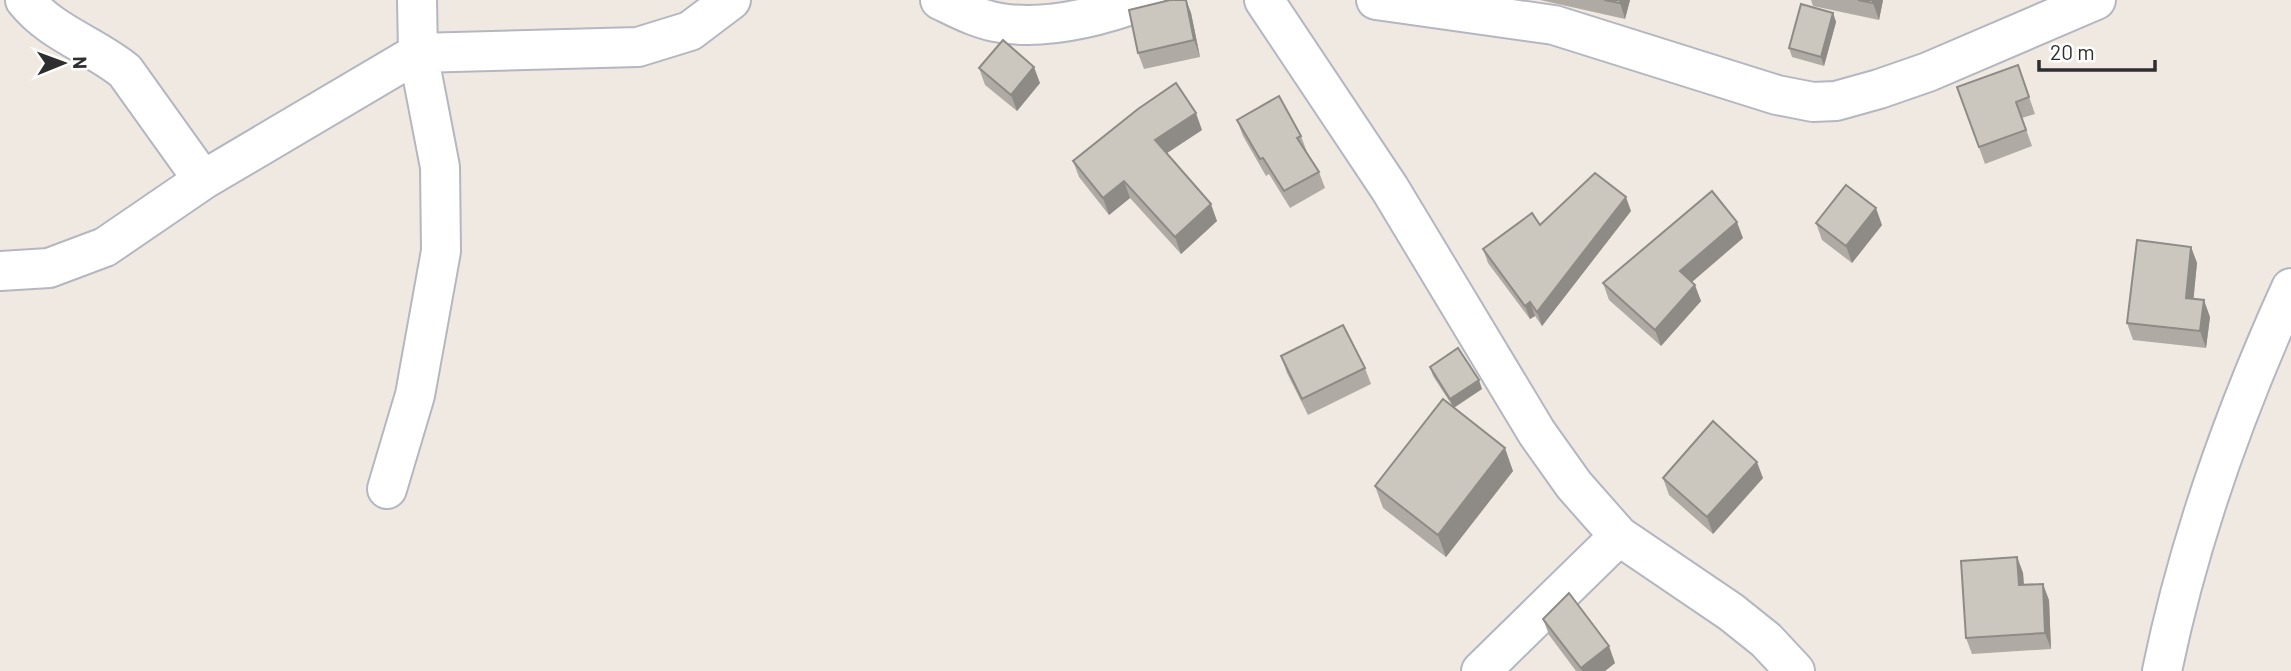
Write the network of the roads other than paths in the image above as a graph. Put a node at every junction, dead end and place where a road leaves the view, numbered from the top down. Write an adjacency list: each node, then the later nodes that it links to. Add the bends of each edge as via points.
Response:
1 (26, 0): 10 (street, via 49,23 125,71)
2 (417, 0): 9 (street)
3 (731, 0): 9 (street, via 690,31 638,47)
4 (940, 0): 5 (street, via 974,15 1018,24 1113,12)
5 (1145, 0)
6 (1265, 0): 14 (street, via 1390,189 1537,433)
7 (1376, 0): 8 (street, via 1554,25 1777,95 1813,102 1836,101 1928,72)
8 (2096, 0)
9 (418, 53): 10 (street); 13 (street, via 440,167 441,251 415,395)
10 (203, 180): 11 (street, via 105,247 49,268)
11 (0, 271)
12 (2291, 288): 17 (street, via 2256,366 2201,522 2178,594)
13 (387, 489)
14 (1619, 536): 15 (street); 16 (street, via 1731,612)
15 (1480, 671)
16 (1795, 671)
17 (2162, 671)

